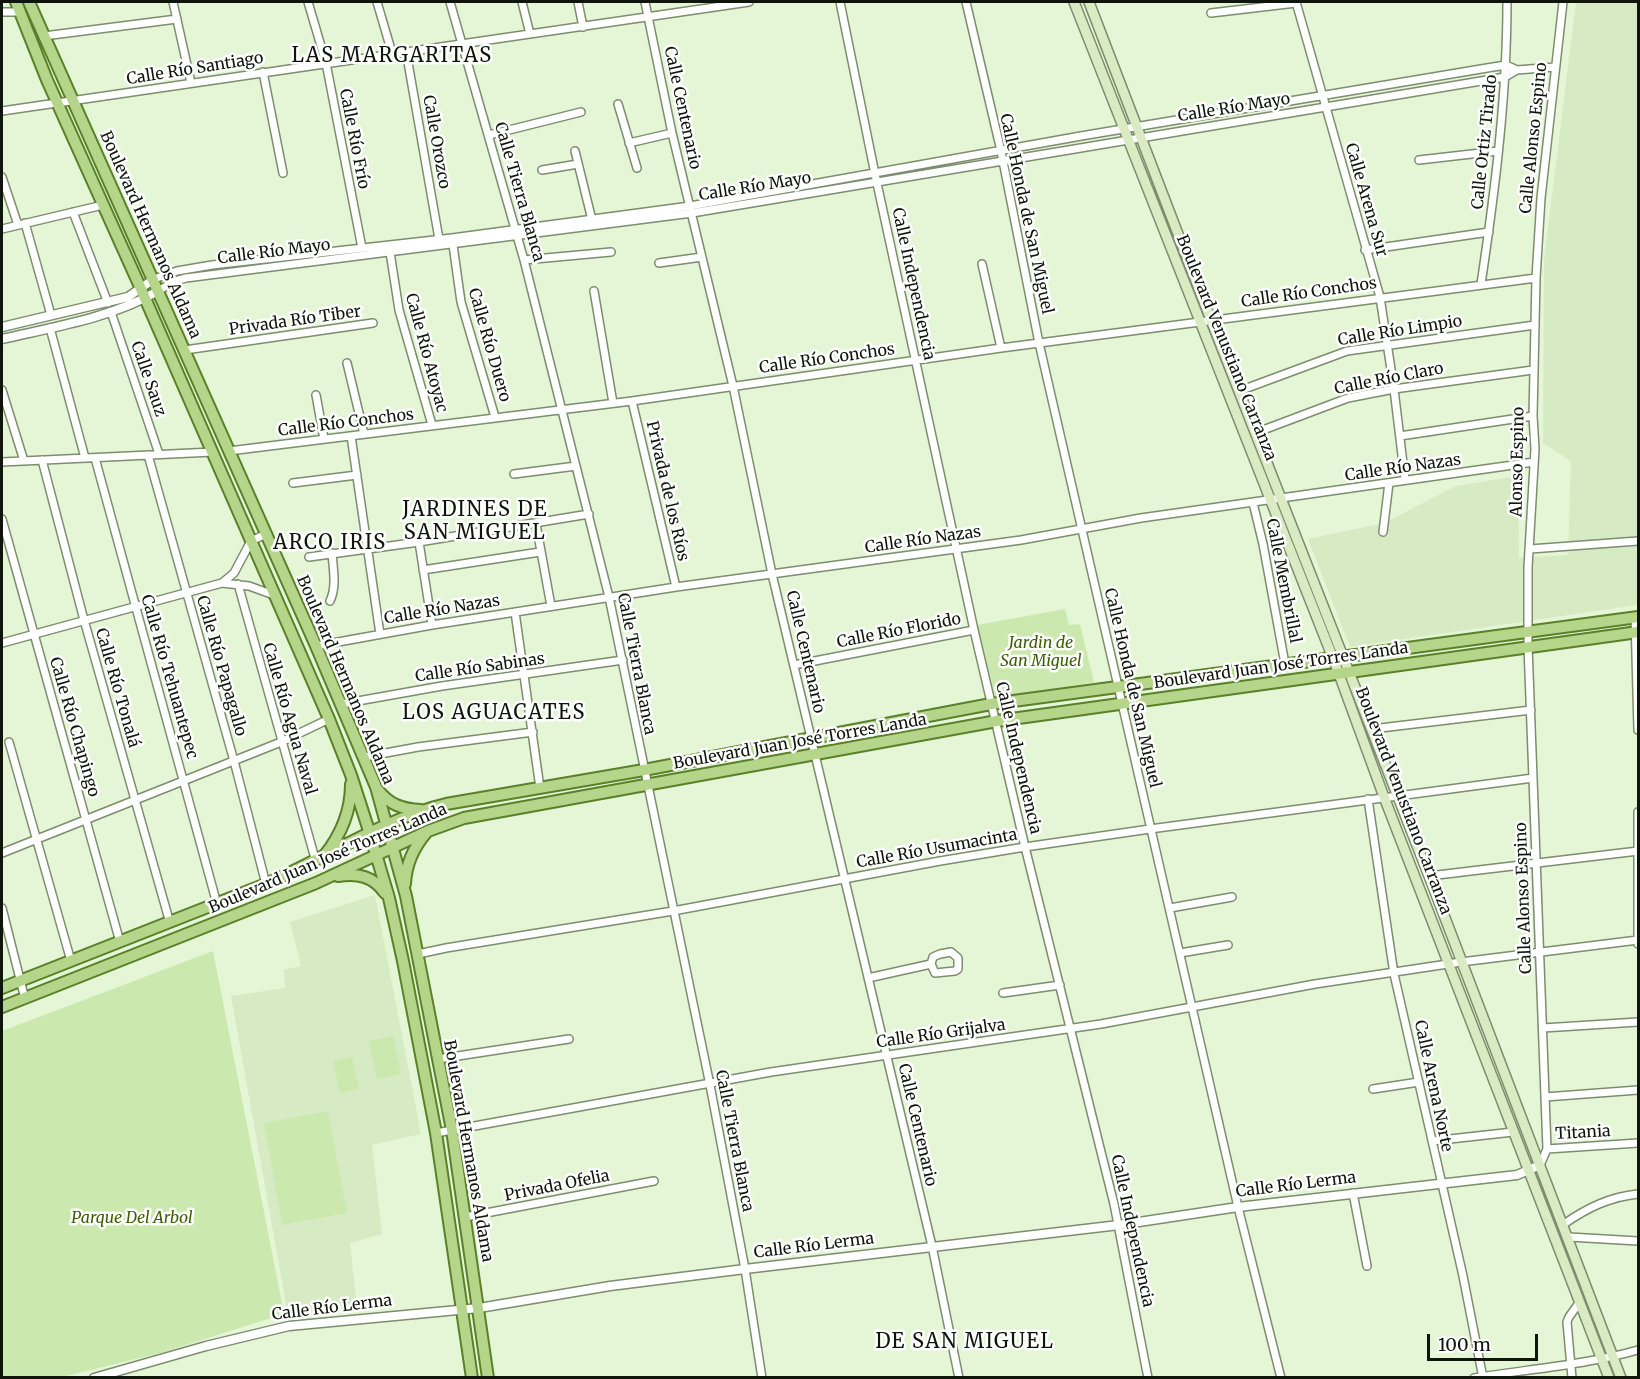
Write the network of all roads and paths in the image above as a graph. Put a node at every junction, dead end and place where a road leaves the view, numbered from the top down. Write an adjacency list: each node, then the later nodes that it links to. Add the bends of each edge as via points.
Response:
1 (29, 2): 24 (main road, Boulevard Hermanos Aldama)
2 (173, 2): 21 (street)
3 (308, 2): 28 (street, Calle Río Frío)
4 (377, 2): 27 (street)
5 (450, 2): 25 (street, Calle Tierra Blanca)
6 (522, 2): 23 (street)
7 (578, 2): 22 (street)
8 (645, 2): 20 (street, Calle Centenario)
9 (749, 2): 20 (street, Calle Río Santiago)
10 (840, 2): 61 (street, Calle Independencia)
11 (966, 2): 52 (street, Calle Honda de San Miguel)
12 (1074, 2): 43 (main road, Boulevard Venustiano Carranza)
13 (1089, 2): 42 (main road, Boulevard Venustiano Carranza)
14 (1296, 2): 19 (street); 35 (street, Calle Arena Sur)
15 (1507, 2): 29 (street, Calle Ortiz Tirado)
16 (1563, 2): 30 (street, Calle Alonso Espino)
17 (18, 7): 18 (street); 37 (main road, Boulevard Hermanos Aldama)
18 (2, 12)
19 (1211, 13)
20 (648, 16): 22 (street, Calle Río Santiago); 44 (street, Calle Centenario)
21 (177, 19): 24 (street); 34 (street)
22 (583, 27): 23 (street, Calle Río Santiago)
23 (530, 34): 25 (street, Calle Río Santiago)
24 (44, 36): 36 (main road, Boulevard Hermanos Aldama)
25 (461, 43): 26 (street, Calle Río Santiago); 45 (street, Calle Tierra Blanca)
26 (406, 51): 27 (street, Calle Río Santiago); 70 (street, Calle Orozco)
27 (392, 53): 28 (street, Calle Río Santiago)
28 (326, 63): 32 (street, Calle Río Santiago); 72 (street, Calle Río Frío)
29 (1506, 65): 31 (street); 33 (street, Calle Ortiz Tirado); 35 (street, Calle Río Mayo)
30 (1555, 67): 31 (street, Calle Río Mayo); 82 (street, Calle Alonso Espino)
31 (1516, 70): 33 (street, Calle Río Mayo)
32 (263, 72): 34 (street, Calle Río Santiago); 59 (street)
33 (1505, 77): 39 (street, Calle Río Mayo); 53 (street, Calle Ortiz Tirado)
34 (191, 83): 36 (street, Calle Río Santiago)
35 (1322, 97): 39 (street, Calle Arena Sur); 42 (street, Calle Río Mayo)
36 (73, 102): 37 (street, Calle Río Santiago); 83 (main road, Boulevard Hermanos Aldama)
37 (58, 104): 40 (street, Calle Río Santiago); 62 (main road, Boulevard Hermanos Aldama)
38 (618, 104): 49 (street)
39 (1325, 108): 47 (street, Calle Río Mayo); 73 (street, Calle Arena Sur)
40 (2, 111)
41 (581, 112): 45 (street)
42 (1138, 127): 43 (street, Calle Río Mayo); 47 (main road, Boulevard Venustiano Carranza)
43 (1124, 129): 46 (street, Calle Río Mayo); 48 (main road, Boulevard Venustiano Carranza)
44 (672, 133): 49 (street); 63 (street, Calle Centenario)
45 (489, 135): 69 (street, Calle Tierra Blanca)
46 (1081, 135): 50 (street); 52 (street, Calle Río Mayo)
47 (1142, 137): 48 (street, Calle Río Mayo); 92 (main road, Boulevard Venustiano Carranza)
48 (1128, 140): 50 (street, Calle Río Mayo); 93 (main road, Boulevard Venustiano Carranza)
49 (629, 143): 57 (street)
50 (1083, 146): 55 (street, Calle Río Mayo)
51 (575, 151): 56 (street)
52 (1001, 151): 55 (street, Calle Honda de San Miguel); 61 (street, Calle Río Mayo)
53 (1498, 151): 54 (street); 68 (street, Calle Ortiz Tirado)
54 (1419, 160)
55 (1002, 162): 61 (street, Calle Río Mayo); 99 (street, Calle Honda de San Miguel)
56 (578, 164): 58 (street); 65 (street)
57 (637, 168)
58 (542, 170)
59 (283, 173)
60 (2, 177): 66 (street)
61 (876, 178): 63 (street, Calle Río Mayo); 103 (street, Calle Independencia)
62 (103, 204): 64 (street); 87 (main road, Boulevard Hermanos Aldama)
63 (691, 210): 65 (street, Calle Río Mayo); 69 (street, Calle Río Mayo); 76 (street, Calle Centenario)
64 (73, 212): 66 (street); 89 (street)
65 (592, 220): 69 (street, Calle Río Mayo)
66 (22, 224): 67 (street); 91 (street)
67 (2, 229)
68 (1489, 232): 73 (street); 84 (street, Calle Ortiz Tirado)
69 (516, 233): 70 (street, Calle Río Mayo); 71 (street, Calle Río Mayo); 77 (street, Calle Tierra Blanca)
70 (439, 239): 72 (street, Calle Río Mayo)
71 (453, 245): 74 (street, Calle Río Mayo); 115 (street, Calle Río Duero, via 461,302)
72 (362, 248): 80 (street, Calle Río Mayo)
73 (1365, 250): 88 (street, Calle Arena Sur)
74 (390, 252): 81 (street, Calle Río Mayo); 116 (street, Calle Río Atoyac, via 399,310)
75 (611, 252): 77 (street)
76 (702, 257): 78 (street); 106 (street, Calle Centenario)
77 (524, 260): 113 (street, Calle Tierra Blanca)
78 (659, 262)
79 (982, 264): 101 (street)
80 (212, 265): 81 (street); 83 (street, Calle Río Mayo)
81 (213, 274): 85 (street, Calle Río Mayo, via 186,278)
82 (1536, 278): 84 (street, Calle Río Conchos); 95 (street, Alonso Espino)
83 (154, 279): 85 (main road, Boulevard Hermanos Aldama); 87 (street, Calle Río Mayo)
84 (1481, 284): 88 (street, Calle Río Conchos)
85 (158, 291): 87 (street, Calle Río Mayo); 102 (main road, Boulevard Hermanos Aldama)
86 (594, 291): 112 (street)
87 (143, 294): 89 (street, Calle Río Mayo); 90 (street, Calle Río Mayo); 123 (main road, Boulevard Hermanos Aldama)
88 (1380, 297): 92 (street, Calle Río Conchos); 100 (street, Calle Arena Sur)
89 (108, 303): 91 (street, Calle Río Mayo)
90 (111, 312): 97 (street, Calle Río Mayo); 124 (street, Calle Sauz)
91 (51, 315): 96 (street, Calle Río Mayo)
92 (1211, 320): 93 (street, Calle Río Conchos); 109 (main road, Boulevard Venustiano Carranza)
93 (1199, 322): 99 (street, Calle Río Conchos); 139 (main road, Boulevard Venustiano Carranza)
94 (373, 323): 102 (street, Privada Río Tiber)
95 (1535, 325): 100 (street, Calle Río Limpio); 105 (street, Alonso Espino)
96 (2, 327)
97 (50, 328): 98 (street, Calle Río Mayo); 126 (street)
98 (2, 339)
99 (1039, 343): 101 (street, Calle Río Conchos); 144 (street, Calle Honda de San Miguel)
100 (1388, 344): 107 (street, Calle Arena Sur); 109 (street, Calle Río Limpio, via 1331,356)
101 (1001, 348): 103 (street, Calle Río Conchos)
102 (185, 350): 122 (main road, Boulevard Hermanos Aldama)
103 (916, 360): 106 (street, Calle Río Conchos); 151 (street, Calle Independencia)
104 (347, 363): 118 (street)
105 (1533, 370): 107 (street, Calle Río Claro); 114 (street, Alonso Espino)
106 (733, 386): 111 (street, Calle Río Conchos); 157 (street, Calle Centenario)
107 (1394, 389): 117 (street, Calle Río Claro, via 1334,403); 120 (street, Calle Arena Sur)
108 (2, 390): 129 (street)
109 (1239, 391): 117 (main road, Boulevard Venustiano Carranza)
110 (316, 395): 121 (street)
111 (632, 401): 112 (street, Calle Río Conchos); 160 (street, Privada de los Ríos)
112 (613, 403): 113 (street, Calle Río Conchos)
113 (563, 408): 115 (street, Calle Río Conchos); 132 (street, Calle Tierra Blanca)
114 (1533, 416): 120 (street); 131 (street, Alonso Espino)
115 (495, 417): 116 (street, Calle Río Conchos)
116 (432, 425): 118 (street, Calle Río Conchos)
117 (1256, 433): 138 (main road, Boulevard Venustiano Carranza)
118 (364, 434): 119 (street, Calle Río Conchos)
119 (351, 436): 121 (street, Calle Río Conchos); 134 (street)
120 (1400, 436): 135 (street, Calle Arena Sur)
121 (324, 439): 122 (street, Calle Río Conchos)
122 (229, 451): 146 (main road, Boulevard Hermanos Aldama)
123 (213, 452): 124 (street); 147 (main road, Boulevard Hermanos Aldama)
124 (159, 454): 125 (street)
125 (148, 455): 127 (street); 161 (street, Calle Río Papagallo)
126 (84, 458): 127 (street); 128 (street)
127 (95, 458): 166 (street, Calle Río Tehuantepec)
128 (42, 460): 129 (street); 169 (street, Calle Río Tonalá)
129 (24, 461): 130 (street)
130 (2, 462)
131 (1534, 462): 135 (street, Calle Río Nazas); 152 (street, Alonso Espino)
132 (576, 466): 133 (street); 141 (street, Calle Tierra Blanca)
133 (514, 474)
134 (357, 475): 136 (street); 150 (street)
135 (1405, 480): 137 (street, Calle Río Nazas)
136 (293, 483)
137 (1389, 483): 138 (street, Calle Río Nazas); 145 (street)
138 (1282, 499): 139 (street, Calle Río Nazas); 179 (main road, Boulevard Venustiano Carranza)
139 (1270, 501): 140 (street, Calle Río Nazas); 180 (main road, Boulevard Venustiano Carranza)
140 (1253, 503): 144 (street, Calle Río Nazas); 182 (street, Calle Membrillal)
141 (588, 514): 143 (street); 163 (street, Calle Tierra Blanca)
142 (2, 519): 174 (street, Calle Río Chapingo)
143 (536, 524): 149 (street); 153 (street)
144 (1082, 529): 151 (street, Calle Río Nazas); 186 (street, Calle Honda de San Miguel)
145 (1383, 532)
146 (266, 534): 147 (street); 177 (main road, Boulevard Hermanos Aldama)
147 (251, 541): 158 (street, via 234,573); 162 (main road, Boulevard Hermanos Aldama)
148 (1638, 541): 152 (street)
149 (419, 542): 150 (street); 156 (street)
150 (366, 548): 154 (street); 175 (street)
151 (956, 549): 157 (street, Calle Río Nazas); 171 (street, Calle Independencia)
152 (1530, 549): 172 (street, Alonso Espino)
153 (540, 552): 156 (street); 165 (street)
154 (332, 553): 155 (street); 164 (street, via 334,592)
155 (309, 557)
156 (423, 570): 170 (street)
157 (772, 574): 160 (street, Calle Río Nazas); 183 (street, Calle Centenario)
158 (222, 583): 159 (street); 161 (street)
159 (238, 584): 162 (street); 198 (street, Calle Río Agua Naval)
160 (676, 587): 163 (street, Calle Río Nazas)
161 (186, 592): 166 (street); 201 (street, Calle Río Papagallo)
162 (275, 595): 191 (main road, Boulevard Hermanos Aldama)
163 (609, 597): 165 (street, Calle Río Nazas); 181 (street, Calle Tierra Blanca)
164 (330, 601)
165 (551, 606): 167 (street, Calle Río Nazas)
166 (135, 607): 169 (street); 205 (street, Calle Río Tehuantepec)
167 (515, 612): 170 (street, Calle Río Nazas); 185 (street)
168 (1637, 617): 172 (main road, Boulevard Juan José Torres Landa); 173 (street)
169 (84, 620): 174 (street); 212 (street, Calle Río Tonalá)
170 (432, 625): 175 (street, Calle Río Nazas)
171 (974, 630): 183 (street, Calle Río Florido); 188 (street, Calle Independencia)
172 (1528, 632): 178 (street, Alonso Espino); 179 (main road, Boulevard Juan José Torres Landa)
173 (1637, 632): 178 (main road, Boulevard Juan José Torres Landa); 194 (street)
174 (34, 634): 176 (street); 215 (street, Calle Río Chapingo)
175 (380, 634): 177 (street, Calle Río Nazas)
176 (2, 643)
177 (316, 646): 187 (main road, Boulevard Hermanos Aldama)
178 (1528, 646): 184 (main road, Boulevard Juan José Torres Landa); 190 (street, Calle Alonso Espino)
179 (1344, 657): 180 (main road, Boulevard Juan José Torres Landa); 184 (main road, Boulevard Venustiano Carranza)
180 (1332, 658): 182 (main road, Boulevard Juan José Torres Landa); 184 (main road, Boulevard Venustiano Carranza)
181 (623, 660): 185 (street, Calle Río Sabinas); 202 (street, Calle Tierra Blanca)
182 (1285, 664): 186 (main road, Boulevard Juan José Torres Landa)
183 (794, 665): 196 (street, Calle Centenario)
184 (1344, 673): 189 (main road, Boulevard Juan José Torres Landa); 193 (main road, Boulevard Venustiano Carranza); 210 (main road, Boulevard Venustiano Carranza)
185 (524, 675): 187 (street, Calle Río Sabinas); 195 (street)
186 (1118, 686): 188 (main road, Boulevard Juan José Torres Landa); 189 (street, Calle Honda de San Miguel)
187 (341, 704): 200 (main road, Boulevard Hermanos Aldama)
188 (991, 704): 192 (street, Calle Independencia); 196 (main road, Boulevard Juan José Torres Landa)
189 (1121, 704): 192 (main road, Boulevard Juan José Torres Landa); 217 (street, Calle Honda de San Miguel)
190 (1531, 710): 193 (street); 204 (street, Calle Alonso Espino)
191 (329, 719): 198 (street); 203 (main road, Boulevard Hermanos Aldama)
192 (997, 721): 199 (main road, Boulevard Juan José Torres Landa); 222 (street, Calle Independencia)
193 (1372, 729): 209 (main road, Boulevard Venustiano Carranza)
194 (1638, 730)
195 (533, 732): 200 (street); 208 (street)
196 (811, 738): 199 (street, Calle Centenario); 202 (main road, Boulevard Juan José Torres Landa)
197 (9, 742): 220 (street)
198 (281, 742): 201 (street); 226 (street, Calle Río Agua Naval)
199 (814, 754): 206 (main road, Boulevard Juan José Torres Landa); 230 (street, Calle Centenario)
200 (364, 757): 207 (main road, Boulevard Hermanos Aldama)
201 (234, 761): 205 (street); 231 (street, Calle Río Papagallo)
202 (644, 770): 206 (street, Calle Tierra Blanca); 208 (main road, Boulevard Juan José Torres Landa)
203 (351, 775): 219 (main road, Boulevard Hermanos Aldama); 226 (main road, via 344,822)
204 (1533, 778): 209 (street, Calle Río Usumacinta); 227 (street, Calle Alonso Espino)
205 (184, 781): 212 (street); 235 (street, Calle Río Tehuantepec)
206 (646, 785): 218 (main road, Boulevard Juan José Torres Landa, via 464,818); 238 (street, Calle Tierra Blanca)
207 (376, 787): 213 (main road, via 397,806); 216 (main road, Boulevard Hermanos Aldama)
208 (540, 788): 213 (main road, Boulevard Juan José Torres Landa)
209 (1398, 796): 210 (street, Calle Río Usumacinta); 228 (main road, Boulevard Venustiano Carranza)
210 (1384, 797): 211 (street, Calle Río Usumacinta); 249 (main road, Boulevard Venustiano Carranza)
211 (1368, 799): 217 (street, Calle Río Usumacinta); 250 (street, Calle Arena Norte)
212 (134, 801): 215 (street); 239 (street, Calle Río Tonalá)
213 (425, 810): 216 (main road, Boulevard Juan José Torres Landa)
214 (1638, 812): 223 (street)
215 (86, 819): 220 (street); 240 (street, Calle Río Chapingo)
216 (387, 825): 219 (main road, Boulevard Juan José Torres Landa); 221 (main road, Boulevard Hermanos Aldama)
217 (1150, 829): 222 (street, Calle Río Usumacinta); 237 (street, Calle Honda de San Miguel)
218 (428, 831): 221 (main road, Boulevard Juan José Torres Landa); 232 (main road, via 409,861)
219 (370, 834): 225 (main road, Boulevard Hermanos Aldama); 226 (main road, Boulevard Juan José Torres Landa)
220 (36, 838): 224 (street); 246 (street)
221 (393, 847): 225 (main road, Boulevard Juan José Torres Landa); 232 (main road, Boulevard Hermanos Aldama)
222 (1025, 847): 230 (street, Calle Río Usumacinta); 253 (street, Calle Independencia)
223 (1638, 851): 227 (street); 241 (street)
224 (2, 853)
225 (376, 855): 229 (main road, Boulevard Juan José Torres Landa); 234 (main road, Boulevard Hermanos Aldama)
226 (319, 860): 231 (main road, Boulevard Juan José Torres Landa)
227 (1537, 865): 228 (street); 243 (street, Calle Alonso Espino)
228 (1429, 876): 247 (main road, Boulevard Venustiano Carranza)
229 (323, 879): 234 (main road, via 361,875 378,884); 256 (main road, Boulevard Juan José Torres Landa)
230 (845, 879): 238 (street, Calle Río Usumacinta); 251 (street, Calle Centenario)
231 (266, 884): 235 (main road, Boulevard Juan José Torres Landa)
232 (406, 896): 245 (main road, Boulevard Hermanos Aldama)
233 (1232, 897): 237 (street)
234 (389, 898): 272 (main road, Boulevard Hermanos Aldama)
235 (217, 904): 239 (main road, Boulevard Juan José Torres Landa)
236 (2, 908): 252 (street)
237 (1170, 908): 244 (street, Calle Honda de San Miguel)
238 (673, 911): 245 (street, Calle Río Usumacinta); 266 (street, Calle Tierra Blanca)
239 (170, 923): 240 (main road, Boulevard Juan José Torres Landa)
240 (120, 942): 246 (main road, Boulevard Juan José Torres Landa)
241 (1638, 942): 243 (street, Calle Río Grijalva)
242 (1228, 945): 244 (street)
243 (1540, 952): 247 (street, Calle Río Grijalva); 260 (street, Calle Alonso Espino)
244 (1180, 953): 257 (street, Calle Honda de San Miguel)
245 (418, 954): 264 (main road, Boulevard Hermanos Aldama)
246 (71, 961): 252 (main road, Boulevard Juan José Torres Landa)
247 (1461, 962): 249 (street, Calle Río Grijalva); 276 (main road, Boulevard Venustiano Carranza)
248 (931, 963): 251 (street)
249 (1450, 964): 250 (street, Calle Río Grijalva); 271 (main road, Boulevard Venustiano Carranza)
250 (1394, 974): 257 (street, Calle Río Grijalva); 265 (street, Calle Arena Norte)
251 (868, 978): 263 (street, Calle Centenario)
252 (20, 981): 254 (main road, Boulevard Juan José Torres Landa); 256 (street)
253 (1060, 985): 255 (street); 261 (street, Calle Independencia)
254 (2, 988)
255 (1004, 993)
256 (25, 999): 258 (main road, Boulevard Juan José Torres Landa)
257 (1192, 1007): 261 (street, Calle Río Grijalva); 282 (street, Calle Honda de San Miguel)
258 (2, 1008)
259 (1638, 1022): 260 (street)
260 (1543, 1028): 269 (street, Calle Alonso Espino)
261 (1071, 1029): 263 (street, Calle Río Grijalva); 285 (street, Calle Independencia)
262 (569, 1039): 264 (street)
263 (887, 1056): 266 (street, Calle Río Grijalva); 288 (street, Calle Centenario)
264 (438, 1059): 270 (main road, Boulevard Hermanos Aldama)
265 (1419, 1082): 267 (street); 273 (street, Calle Arena Norte)
266 (710, 1085): 270 (street, Calle Río Grijalva); 290 (street, Calle Tierra Blanca)
267 (1372, 1089)
268 (1638, 1090): 269 (street)
269 (1545, 1097): 275 (street, Calle Alonso Espino)
270 (452, 1130): 272 (street, Calle Río Grijalva); 283 (main road, Boulevard Hermanos Aldama)
271 (1513, 1132): 273 (street); 277 (main road, Boulevard Venustiano Carranza)
272 (436, 1133): 293 (main road, Boulevard Hermanos Aldama)
273 (1432, 1141): 279 (street, Calle Arena Norte)
274 (1638, 1143): 275 (street, Titania)
275 (1547, 1149): 276 (street, Titania)
276 (1540, 1165): 277 (street, Calle Río Lerma); 284 (main road, Boulevard Venustiano Carranza)
277 (1529, 1171): 279 (street, Calle Río Lerma); 291 (main road, Boulevard Venustiano Carranza)
278 (654, 1181): 283 (street, Privada Ofelia)
279 (1441, 1184): 280 (street, Calle Río Lerma); 307 (street, Calle Arena Norte)
280 (1353, 1193): 282 (street, Calle Río Lerma); 289 (street)
281 (1638, 1194): 284 (street, via 1599,1203)
282 (1238, 1207): 285 (street, Calle Río Lerma); 305 (street, Calle Honda de San Miguel)
283 (465, 1217): 292 (main road, Boulevard Hermanos Aldama)
284 (1564, 1224): 286 (main road, Boulevard Venustiano Carranza)
285 (1119, 1225): 288 (street, Calle Río Lerma); 304 (street, Calle Independencia)
286 (1569, 1237): 287 (street); 295 (main road, Boulevard Venustiano Carranza)
287 (1638, 1241)
288 (932, 1246): 290 (street, Calle Río Lerma); 303 (street, Calle Centenario)
289 (1367, 1266)
290 (745, 1269): 292 (street, Calle Río Lerma); 302 (street, Calle Tierra Blanca)
291 (1579, 1303): 296 (main road, Boulevard Venustiano Carranza); 297 (street, via 1567,1322)
292 (479, 1308): 293 (street, Calle Río Lerma); 301 (main road, Boulevard Hermanos Aldama)
293 (462, 1310): 299 (street, Calle Río Lerma, via 289,1326); 300 (main road, Boulevard Hermanos Aldama)
294 (1638, 1350): 295 (street)
295 (1613, 1357): 296 (street); 310 (main road, Boulevard Venustiano Carranza)
296 (1601, 1359): 297 (street); 309 (main road, Boulevard Venustiano Carranza)
297 (1570, 1364): 298 (street); 308 (street)
298 (1495, 1376): 307 (street)
299 (94, 1377)
300 (472, 1377)
301 (488, 1377)
302 (762, 1377)
303 (959, 1377)
304 (1148, 1377)
305 (1281, 1377)
306 (1474, 1377): 307 (street)
307 (1483, 1377)
308 (1572, 1377)
309 (1609, 1377)
310 (1621, 1377)

